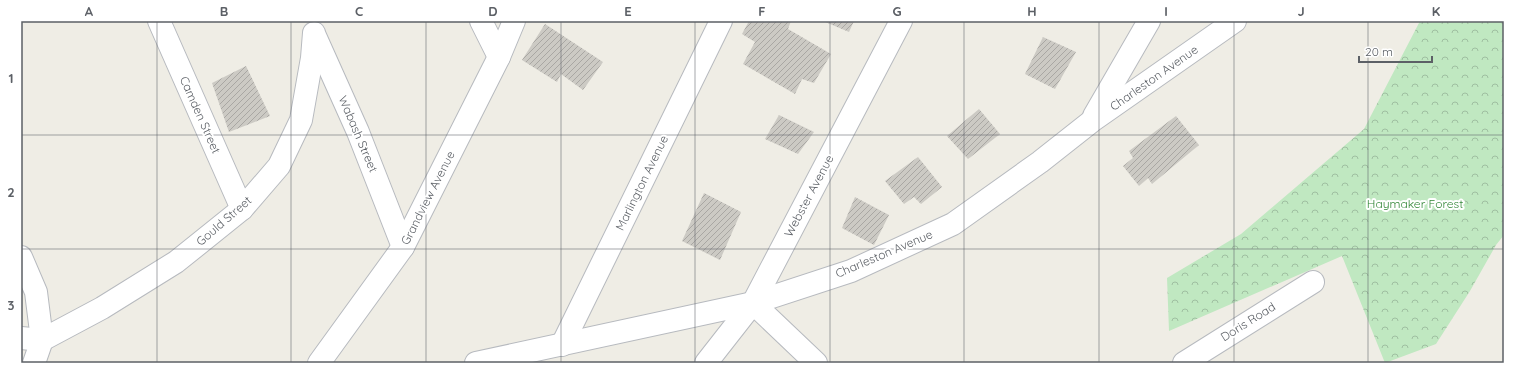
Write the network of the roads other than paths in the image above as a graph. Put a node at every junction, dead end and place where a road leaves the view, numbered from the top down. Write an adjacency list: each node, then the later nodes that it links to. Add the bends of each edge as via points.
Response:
1 (159, 21): 11 (street, Camden Street)
2 (481, 21): 9 (street)
3 (514, 21): 9 (street, Grandview Avenue)
4 (722, 21): 17 (street, Marlington Avenue)
5 (901, 21): 15 (street, Webster Avenue)
6 (1149, 21): 10 (street)
7 (1235, 21): 10 (street, Charleston Avenue)
8 (312, 27): 11 (street, Gould Street, via 312,58 301,120 279,166); 12 (street, Wabash Street, via 358,132)
9 (499, 56): 12 (street, Grandview Avenue)
10 (1092, 121): 15 (street, Charleston Avenue, via 953,224 851,271)
11 (242, 209): 16 (street, Gould Street, via 176,262 102,308)
12 (403, 247): 19 (street, Grandview Avenue)
13 (21, 257): 16 (street, via 36,292)
14 (1313, 282): 23 (street, Doris Road)
15 (753, 303): 17 (street, Charleston Avenue); 21 (street, Webster Avenue); 22 (street)
16 (31, 339): 18 (street)
17 (562, 345): 20 (street, Charleston Avenue)
18 (34, 363)
19 (319, 363)
20 (476, 363)
21 (706, 363)
22 (816, 363)
23 (1184, 363)

